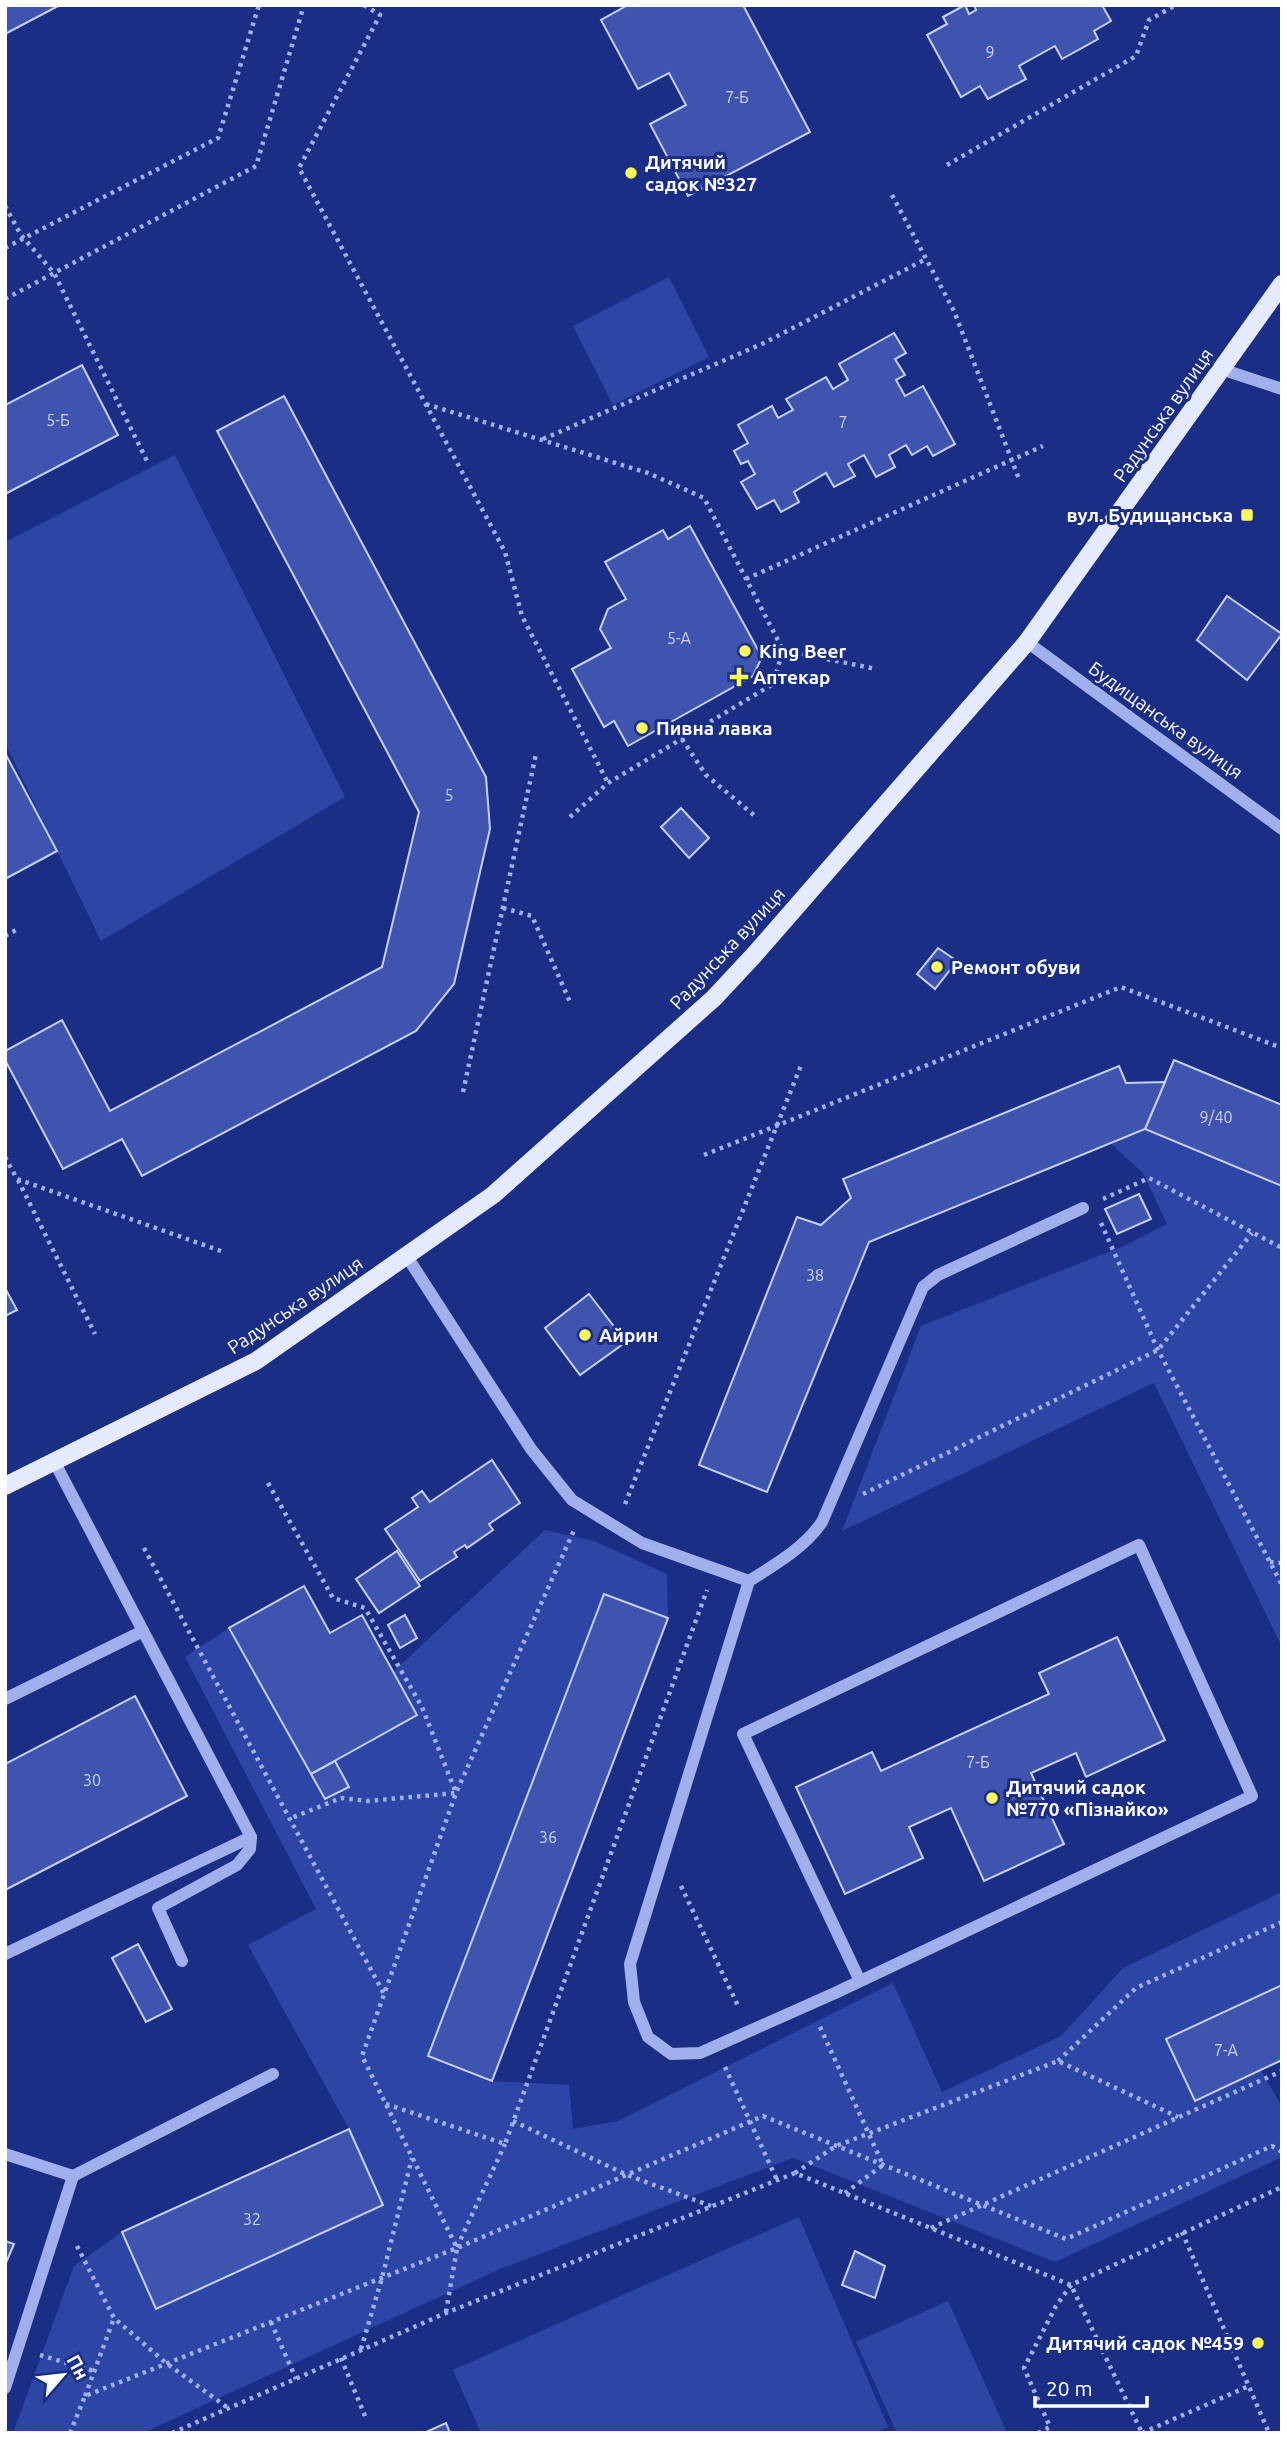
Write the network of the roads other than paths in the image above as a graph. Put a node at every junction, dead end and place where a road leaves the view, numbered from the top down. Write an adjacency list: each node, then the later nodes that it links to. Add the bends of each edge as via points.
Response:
1 (1282, 284): 2 (main road, Радунська вулиця)
2 (1221, 369): 3 (street); 4 (main road, Радунська вулиця)
3 (1282, 389)
4 (1027, 642): 5 (street, Будищанська вулиця); 7 (main road, Радунська вулиця, via 714,998 493,1195)
5 (1282, 829)
6 (1088, 1206): 10 (street, via 938,1275 923,1287 818,1528)
7 (406, 1255): 8 (main road, Радунська вулиця, via 256,1361); 10 (street, via 531,1449 572,1500 642,1544)
8 (54, 1461): 9 (main road, Радунська вулиця); 11 (street)
9 (5, 1486)
10 (749, 1581): 16 (street, via 630,1964 634,2002 648,2037 671,2054 700,2053)
11 (143, 1631): 12 (street); 13 (street)
12 (5, 1699)
13 (251, 1837): 14 (street); 15 (street, via 250,1849 237,1865 158,1908)
14 (5, 1955)
15 (183, 1961)
16 (860, 1981): 16 (street, via 1252,1796 1139,1545 743,1734)
17 (273, 2074): 19 (street)
18 (5, 2154): 19 (street)
19 (73, 2176): 20 (street)
20 (5, 2388)

